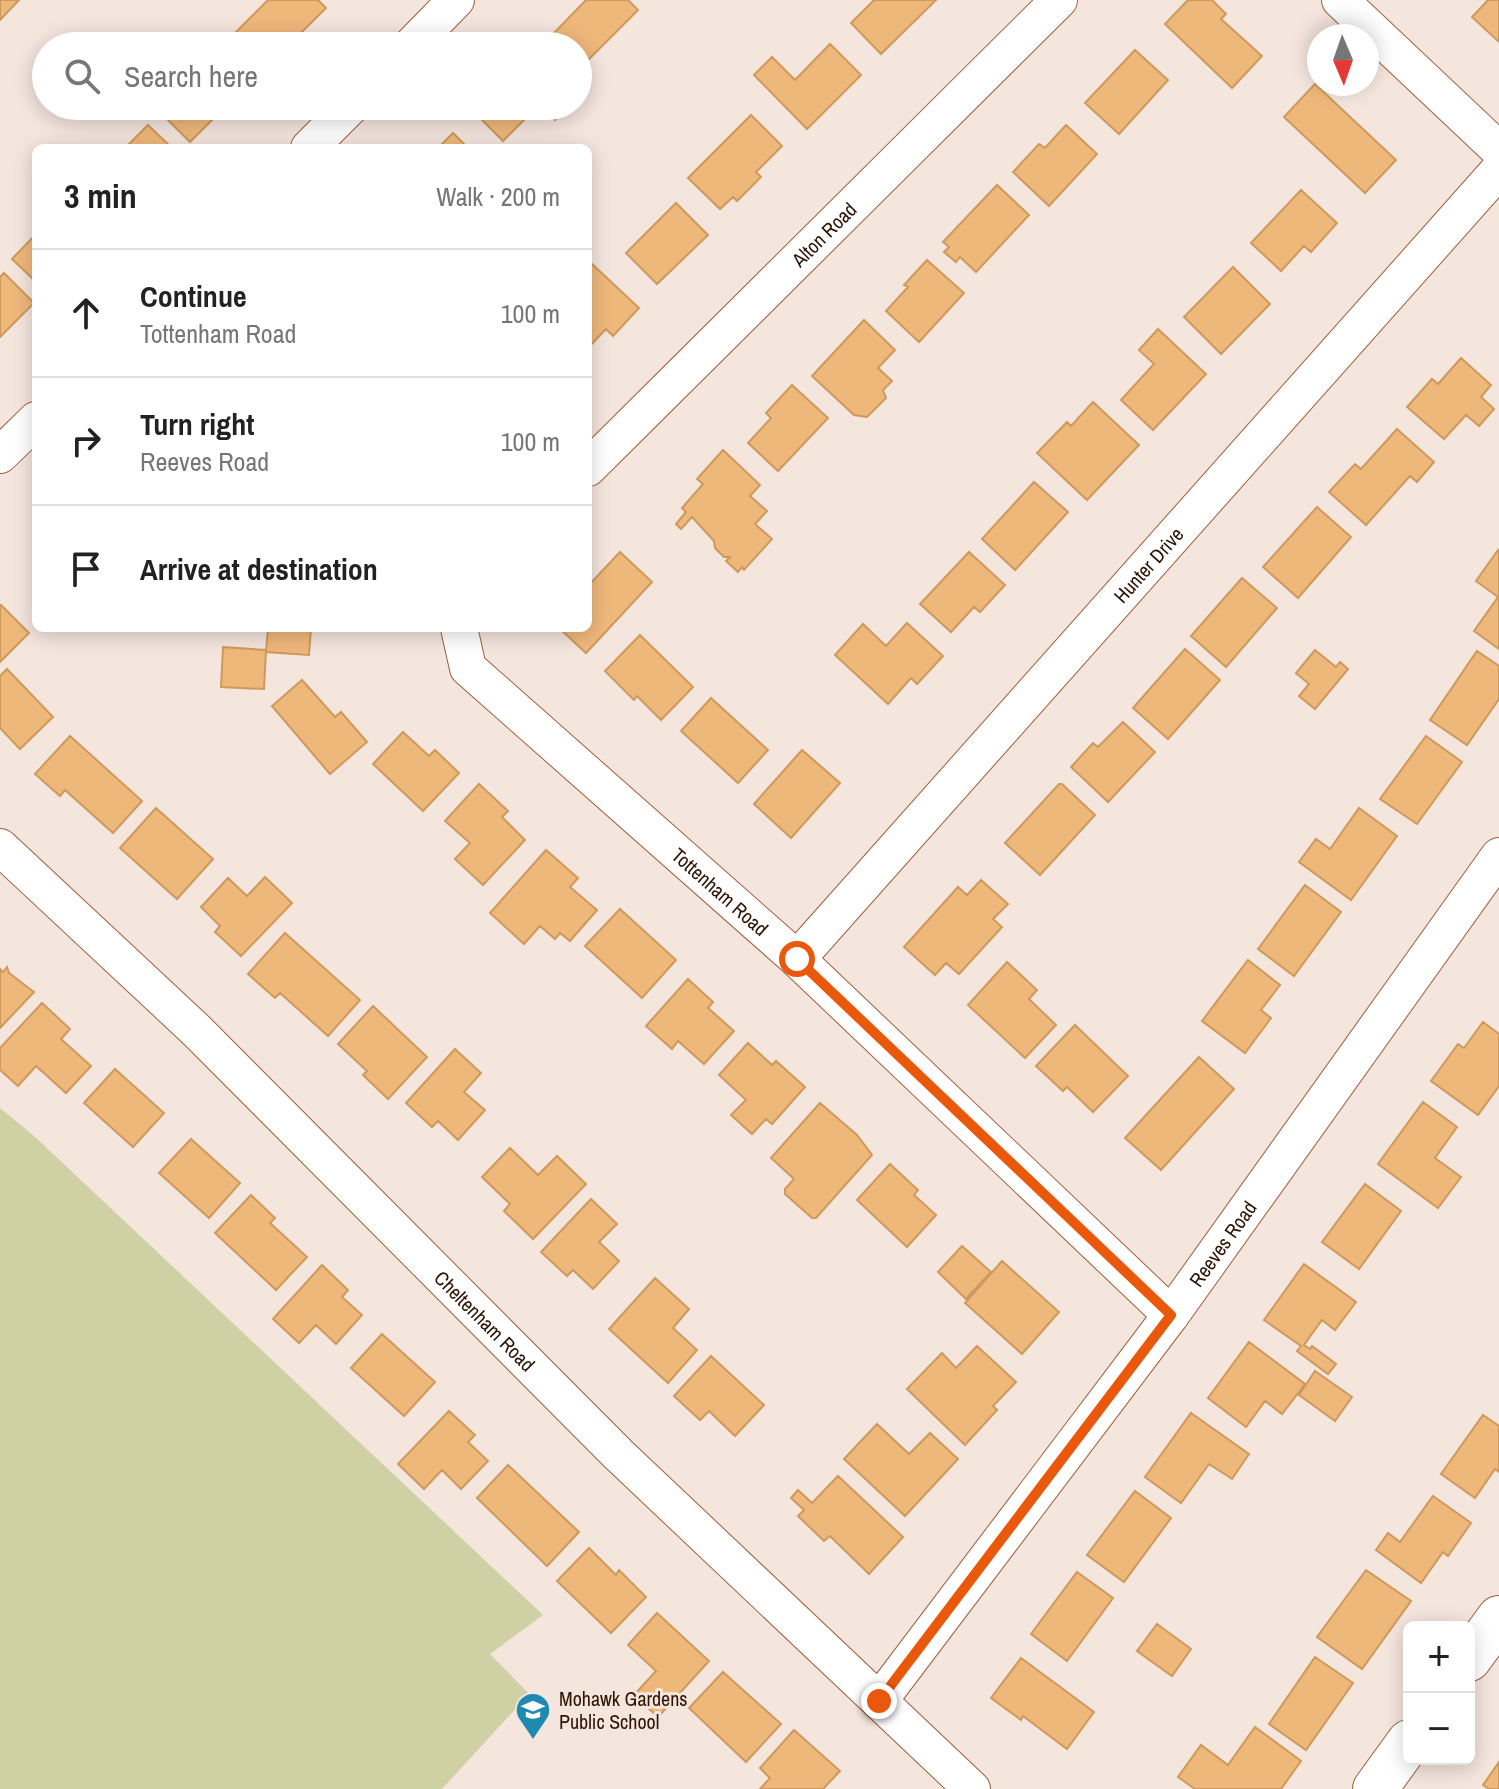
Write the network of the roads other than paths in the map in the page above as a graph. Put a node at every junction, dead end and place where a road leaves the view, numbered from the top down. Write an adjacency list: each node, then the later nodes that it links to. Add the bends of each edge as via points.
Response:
1 (456, 0): 4 (street)
2 (1059, 0): 11 (street, Alton Road)
3 (1340, 0): 7 (street)
4 (425, 32)
5 (337, 120): 6 (street)
6 (313, 144)
7 (1499, 150)
8 (1499, 170): 15 (street, Hunter Drive)
9 (32, 424): 10 (street)
10 (0, 455)
11 (592, 464)
12 (460, 632): 15 (street, Tottenham Road, via 468,668)
13 (0, 847): 19 (street, Cheltenham Road, via 197,1031 618,1454)
14 (1499, 856): 16 (street, Reeves Road)
15 (797, 959): 16 (street, Tottenham Road)
16 (1171, 1315): 19 (street, Reeves Road)
17 (1499, 1618): 18 (street)
18 (1475, 1651)
19 (879, 1701): 21 (street, Cheltenham Road)
20 (1403, 1750): 22 (street)
21 (972, 1789)
22 (1375, 1789)

